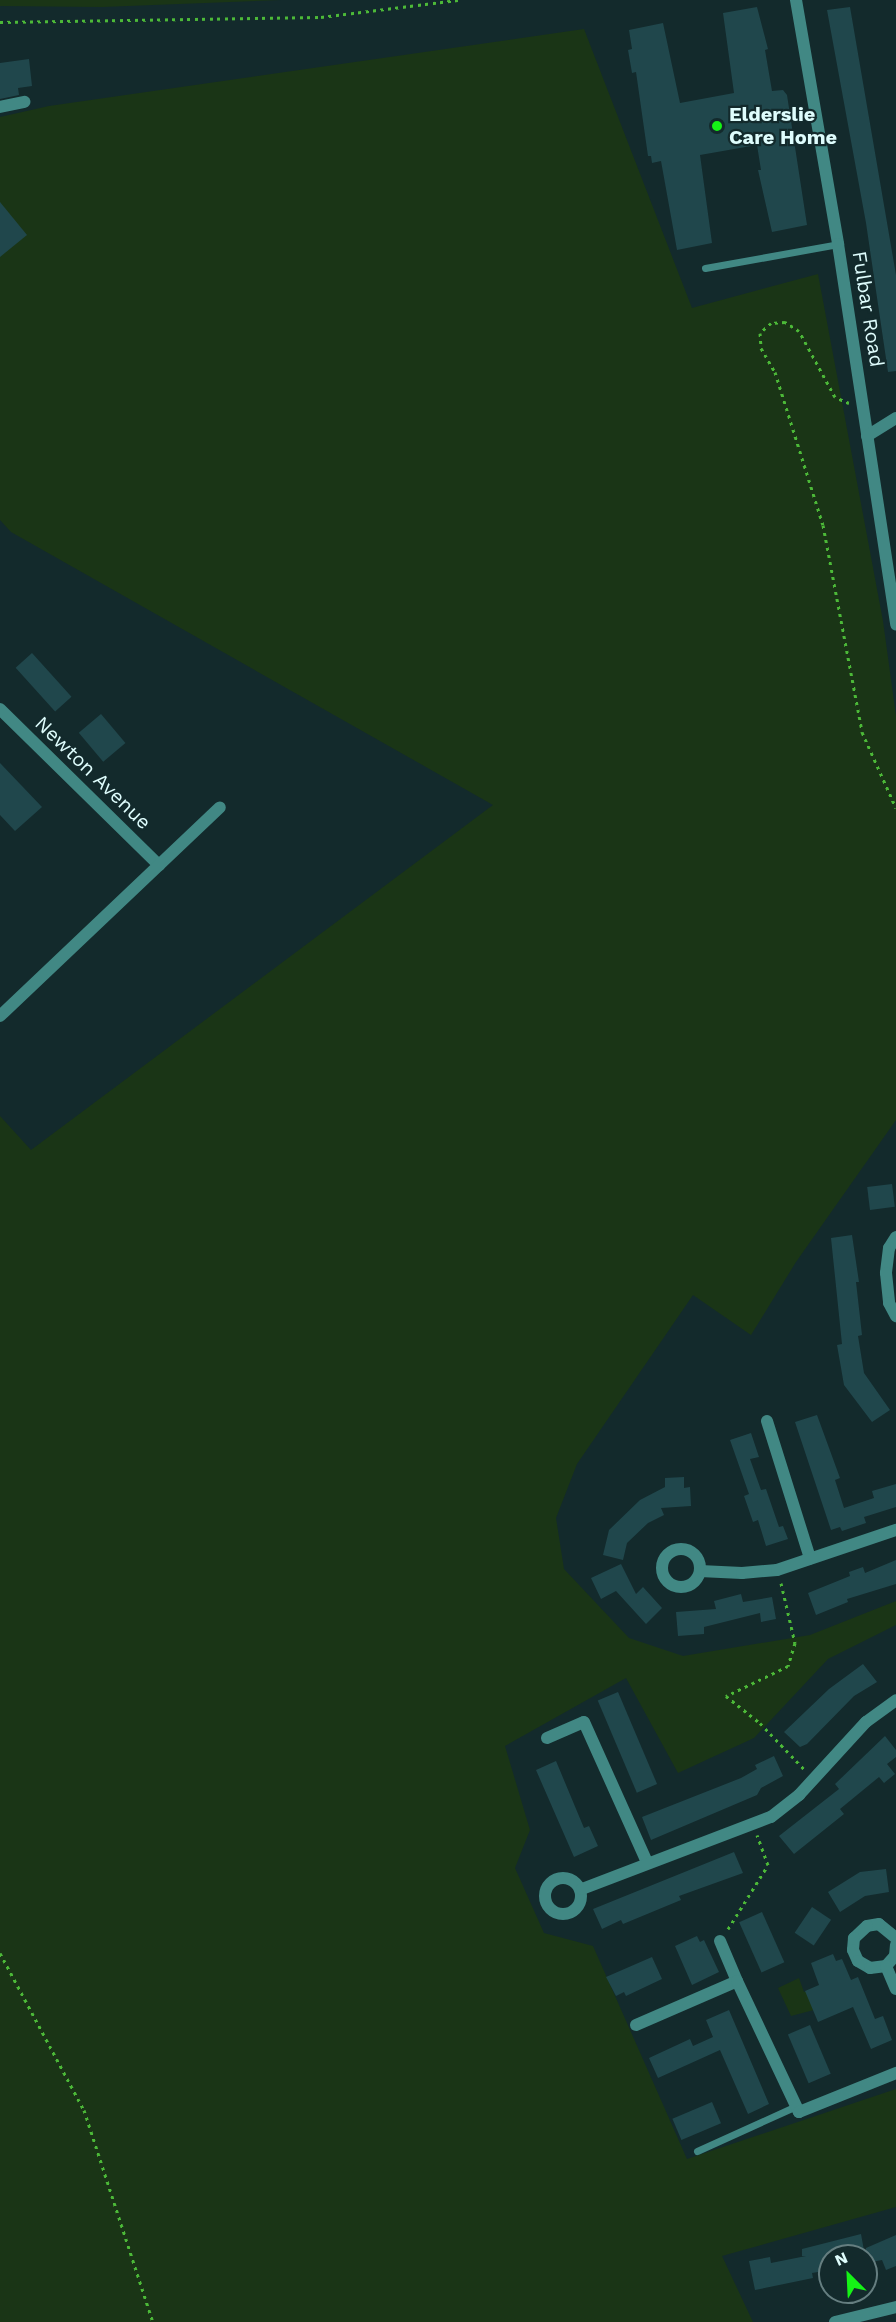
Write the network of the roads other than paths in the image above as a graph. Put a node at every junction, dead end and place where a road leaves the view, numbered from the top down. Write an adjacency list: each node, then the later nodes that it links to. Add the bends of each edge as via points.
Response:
1 (796, 0): 4 (street, Fulbar Road)
2 (24, 102): 3 (street)
3 (0, 107)
4 (838, 244): 5 (lane); 7 (street, Fulbar Road)
5 (705, 268)
6 (896, 418): 7 (street)
7 (867, 436): 8 (street, Fulbar Road)
8 (896, 622)
9 (0, 709): 11 (street, Newton Avenue)
10 (220, 807): 11 (street)
11 (159, 865): 12 (street)
12 (0, 1016)
13 (896, 1237): 14 (street, via 889,1248 886,1273 889,1303)
14 (896, 1316)
15 (767, 1420): 17 (street)
16 (896, 1530): 17 (street)
17 (810, 1558): 18 (street, via 777,1570)
18 (700, 1570)
19 (896, 1700): 21 (street, via 866,1722 787,1807 751,1825)
20 (547, 1738): 21 (street, via 584,1722)
21 (647, 1862): 22 (street)
22 (582, 1889)
23 (896, 1938): 26 (street, via 879,1924 867,1926 854,1938 853,1950 858,1961 870,1968)
24 (720, 1941): 27 (street)
25 (896, 1945): 26 (street, via 895,1956)
26 (885, 1966): 28 (street)
27 (737, 1981): 29 (street); 31 (street)
28 (896, 1989)
29 (636, 2025)
30 (896, 2073): 31 (street, via 799,2112)
31 (796, 2106): 32 (lane)
32 (697, 2151)
33 (896, 2307): 34 (street)
34 (835, 2322)

